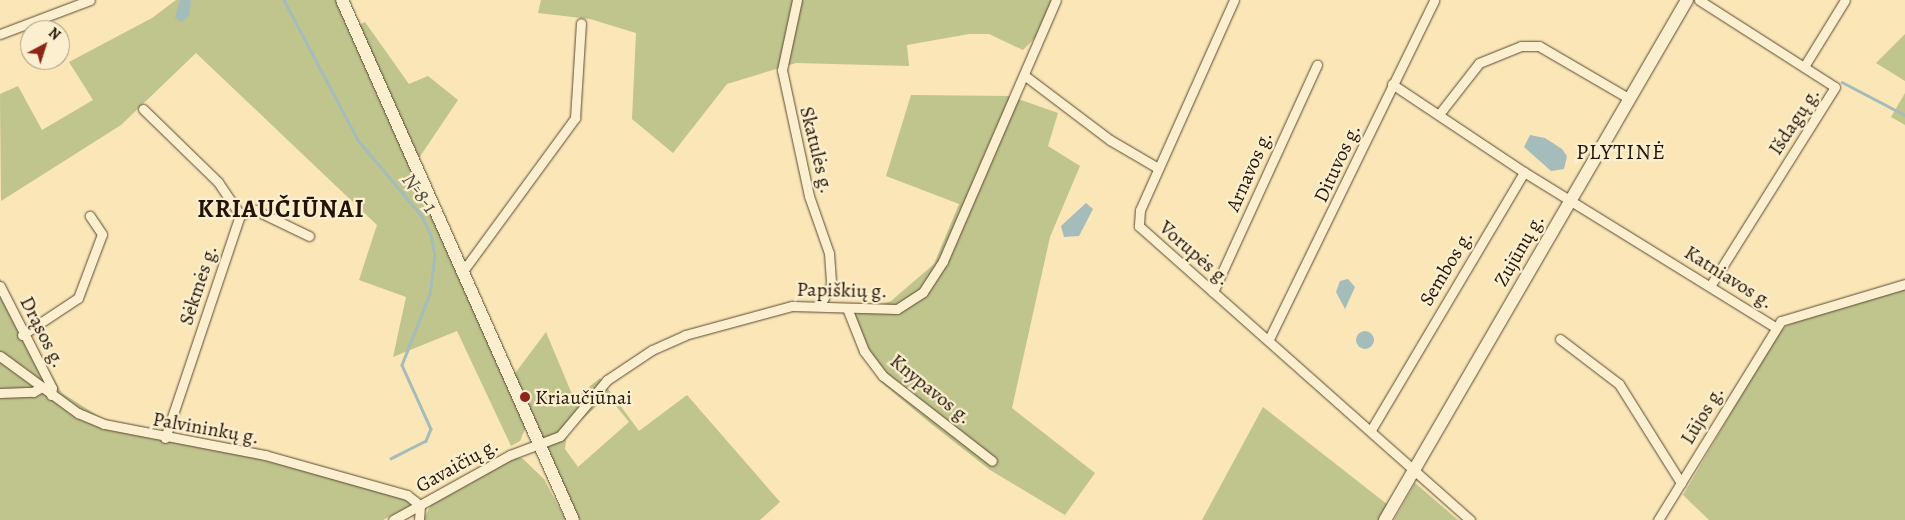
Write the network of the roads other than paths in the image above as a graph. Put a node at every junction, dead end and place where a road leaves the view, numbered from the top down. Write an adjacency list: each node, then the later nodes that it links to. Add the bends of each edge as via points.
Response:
1 (90, 0): 11 (street)
2 (342, 0): 25 (main road)
3 (797, 0): 30 (street, Skatulės g., via 782,70 809,196 829,254 831,285)
4 (1056, 0): 14 (street, Papiškių g.)
5 (1234, 0): 19 (street, Vorupės g.)
6 (1434, 0): 15 (street, Dituvos g.)
7 (1687, 0): 16 (main road, Zujūnų g.)
8 (1700, 0): 13 (street, Išdagų g.)
9 (1845, 0): 13 (street)
10 (582, 23): 25 (street, via 575,118)
11 (0, 34)
12 (1316, 65): 29 (street, Arnavos g.)
13 (1805, 65): 28 (street, Išdagų g., via 1832,82 1834,91)
14 (1024, 75): 19 (street, via 1110,140); 31 (street, Papiškių g., via 934,281 897,308)
15 (1392, 84): 18 (street); 34 (street, Dituvos g.)
16 (1630, 99): 18 (street, via 1546,50 1521,46 1479,63); 21 (main road, Zujūnų g.)
17 (143, 109): 22 (street, via 218,182)
18 (1440, 113): 20 (street)
19 (1158, 168): 29 (street, Vorupės g., via 1140,210 1139,226)
20 (1524, 172): 21 (street); 40 (street, Sembos g.)
21 (1571, 200): 28 (street, Katniavos g.); 44 (main road, Zujūnų g.)
22 (240, 215): 24 (street, via 255,210); 41 (street, Sėkmės g.)
23 (90, 216): 33 (street, via 102,234 78,298)
24 (309, 236)
25 (463, 271): 42 (main road)
26 (1905, 284): 32 (street, Katniavos g., via 1788,317)
27 (0, 286): 33 (street, Drąsos g.)
28 (1711, 286): 32 (street, Katniavos g.)
29 (1214, 292): 34 (street, Vorupės g.)
30 (820, 305): 31 (street, Papiškių g.); 42 (street, Papiškių g., via 767,310 652,350 607,380 570,428)
31 (848, 308): 43 (street, Knypavos g., via 864,351 883,376)
32 (1775, 327): 45 (street, Lūjos g.)
33 (22, 335): 39 (street, Drąsos g., via 52,388)
34 (1269, 339): 40 (street, Vorupės g.)
35 (1560, 339): 45 (street, via 1619,384)
36 (0, 356): 37 (street, Palvininkų g.)
37 (40, 388): 38 (street, via 33,392); 39 (street, Palvininkų g.)
38 (0, 393)
39 (51, 395): 41 (street, Palvininkų g., via 104,424)
40 (1370, 430): 44 (street, Vorupės g.)
41 (165, 438): 46 (street, Palvininkų g., via 265,455 407,495)
42 (539, 446): 46 (street, Gavaičių g., via 510,455); 49 (main road)
43 (992, 461)
44 (1414, 469): 50 (main road, Zujūnų g.); 51 (street, Vorupės g.)
45 (1680, 483): 52 (street, Lūjos g.)
46 (420, 505): 47 (street, Gavaičių g.); 48 (street)
47 (393, 520)
48 (419, 520)
49 (573, 520)
50 (1385, 520)
51 (1470, 520)
52 (1658, 520)

